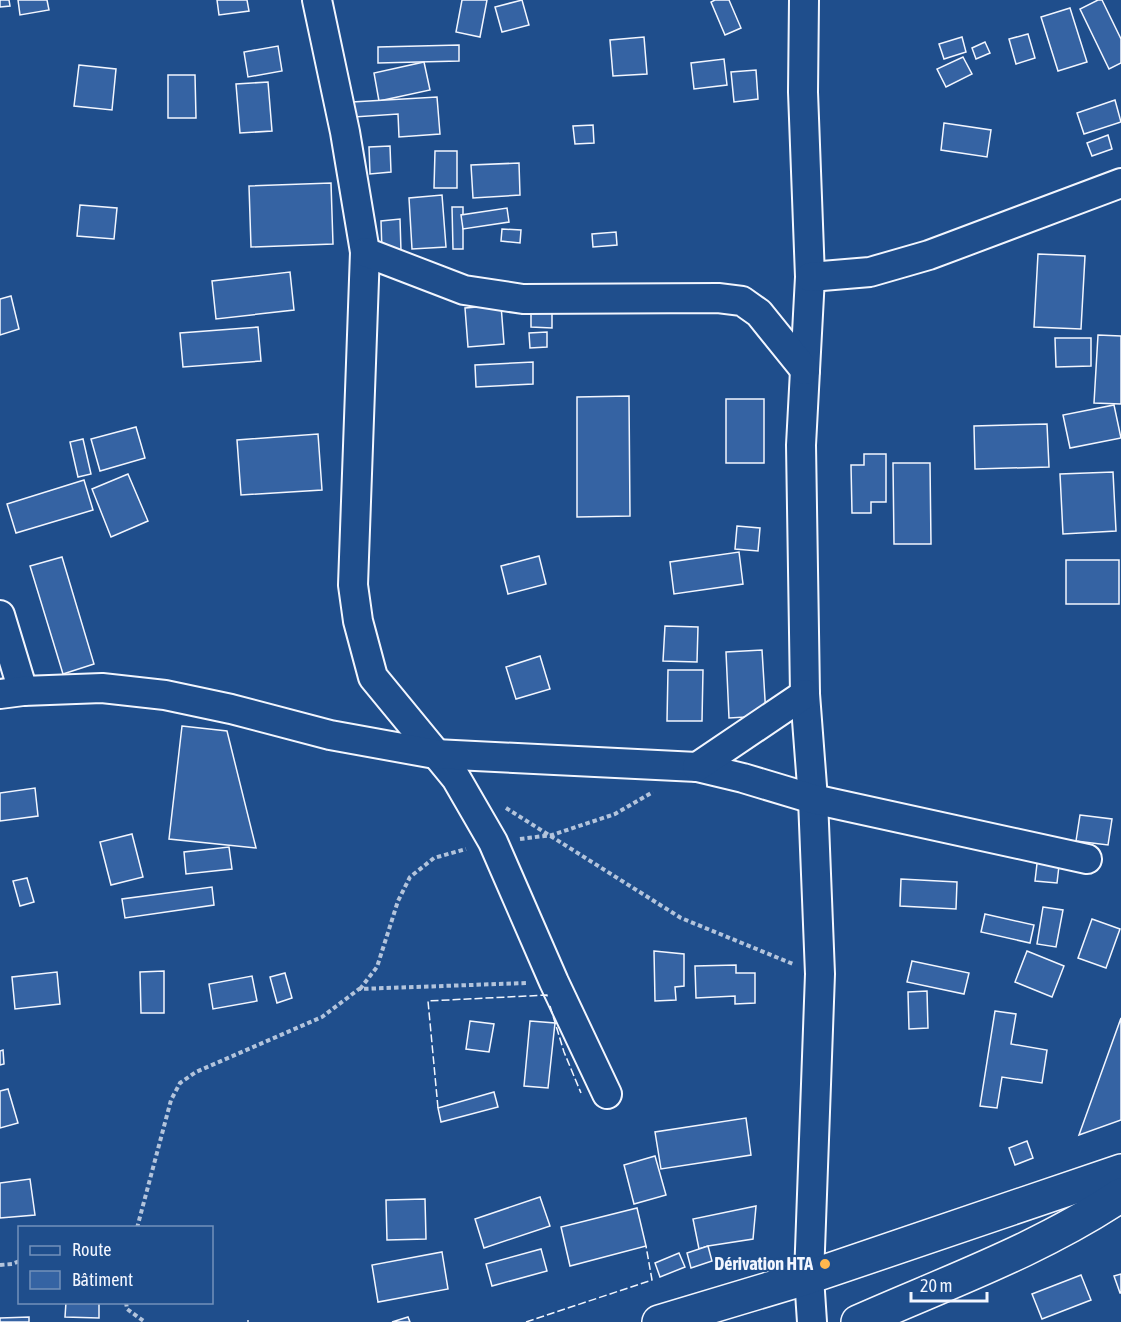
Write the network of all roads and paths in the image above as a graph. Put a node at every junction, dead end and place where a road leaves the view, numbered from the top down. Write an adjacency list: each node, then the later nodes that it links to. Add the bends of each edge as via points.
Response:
1 (317, 0): 4 (street)
2 (804, 0): 5 (street)
3 (1121, 183): 5 (street, via 929,255 870,272)
4 (365, 252): 6 (street, via 464,290 523,299 718,298 742,302 759,313); 10 (street, via 353,585 358,621 373,677)
5 (810, 277): 6 (street)
6 (805, 370): 9 (street, via 801,445)
7 (0, 615): 8 (street)
8 (11, 693): 10 (street, via 102,688 165,695 330,735)
9 (805, 694): 11 (street); 12 (street)
10 (435, 754): 11 (street); 16 (street, via 456,778 493,842)
11 (697, 767): 12 (street)
12 (813, 799): 14 (street); 15 (street)
13 (504, 807): 15 (path, via 681,918)
14 (1087, 859)
15 (820, 974): 23 (street)
16 (554, 982): 17 (street); 20 (path, via 359,989 322,1017 196,1072 180,1083 171,1100)
17 (607, 1094)
18 (1121, 1171): 23 (main road)
19 (1121, 1195): 28 (main road, via 1018,1251)
20 (137, 1226)
21 (18, 1262): 22 (path)
22 (0, 1265)
23 (808, 1277): 26 (main road); 27 (street)
24 (126, 1304): 25 (path, via 127,1309)
25 (145, 1322)
26 (659, 1322)
27 (812, 1322)
28 (858, 1322)

